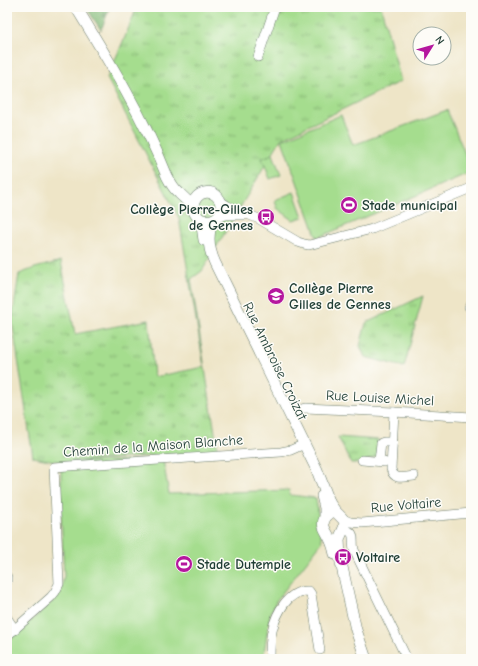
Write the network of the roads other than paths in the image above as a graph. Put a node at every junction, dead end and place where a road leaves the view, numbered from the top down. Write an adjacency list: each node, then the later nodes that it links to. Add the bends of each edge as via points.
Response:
1 (76, 7): 4 (main road, via 122,85)
2 (275, 7): 3 (street)
3 (258, 57)
4 (163, 165): 6 (main road, via 189,193); 8 (main road, via 173,186)
5 (471, 188): 9 (street, via 372,229 310,245 298,242)
6 (200, 194): 7 (main road, via 212,193); 8 (main road, via 193,203)
7 (220, 201): 9 (street); 10 (main road, via 221,209)
8 (196, 213): 10 (main road, via 206,221); 15 (main road, Rue Ambroise Croizat, via 202,226 209,262)
9 (251, 216): 10 (street, via 224,215)
10 (216, 218): 12 (main road, Rue Ambroise Croizat, via 209,236 212,256)
11 (394, 412): 12 (street, Rue Louise Michel, via 305,408 298,410); 13 (street, Rue Louise Michel); 14 (street)
12 (291, 417): 22 (main road, Rue Ambroise Croizat, via 319,474 330,504)
13 (471, 418)
14 (393, 442): 17 (street, via 381,443); 18 (street)
15 (300, 446): 21 (main road, Rue Ambroise Croizat, via 322,494); 27 (street, Chemin de la Maison Blanche, via 281,452 54,467 59,584 51,597)
16 (362, 460): 17 (street)
17 (379, 461): 18 (street)
18 (392, 462): 19 (street, via 394,476)
19 (414, 476)
20 (471, 513): 22 (street, Rue Voltaire)
21 (325, 518): 22 (main road, via 331,514); 23 (main road, via 323,525)
22 (342, 523): 23 (main road, via 337,535); 32 (main road, via 339,553 350,608); 33 (street, via 353,535 354,550)
23 (326, 532): 31 (main road, via 333,548)
24 (7, 577): 25 (street)
25 (7, 581)
26 (7, 618): 27 (street)
27 (15, 630): 28 (street, Chemin de la Maison Blanche)
28 (7, 636)
29 (320, 650): 30 (street, via 311,594 308,591 298,592 287,601 276,618 270,639)
30 (270, 659)
31 (359, 659)
32 (366, 659)
33 (407, 659)

